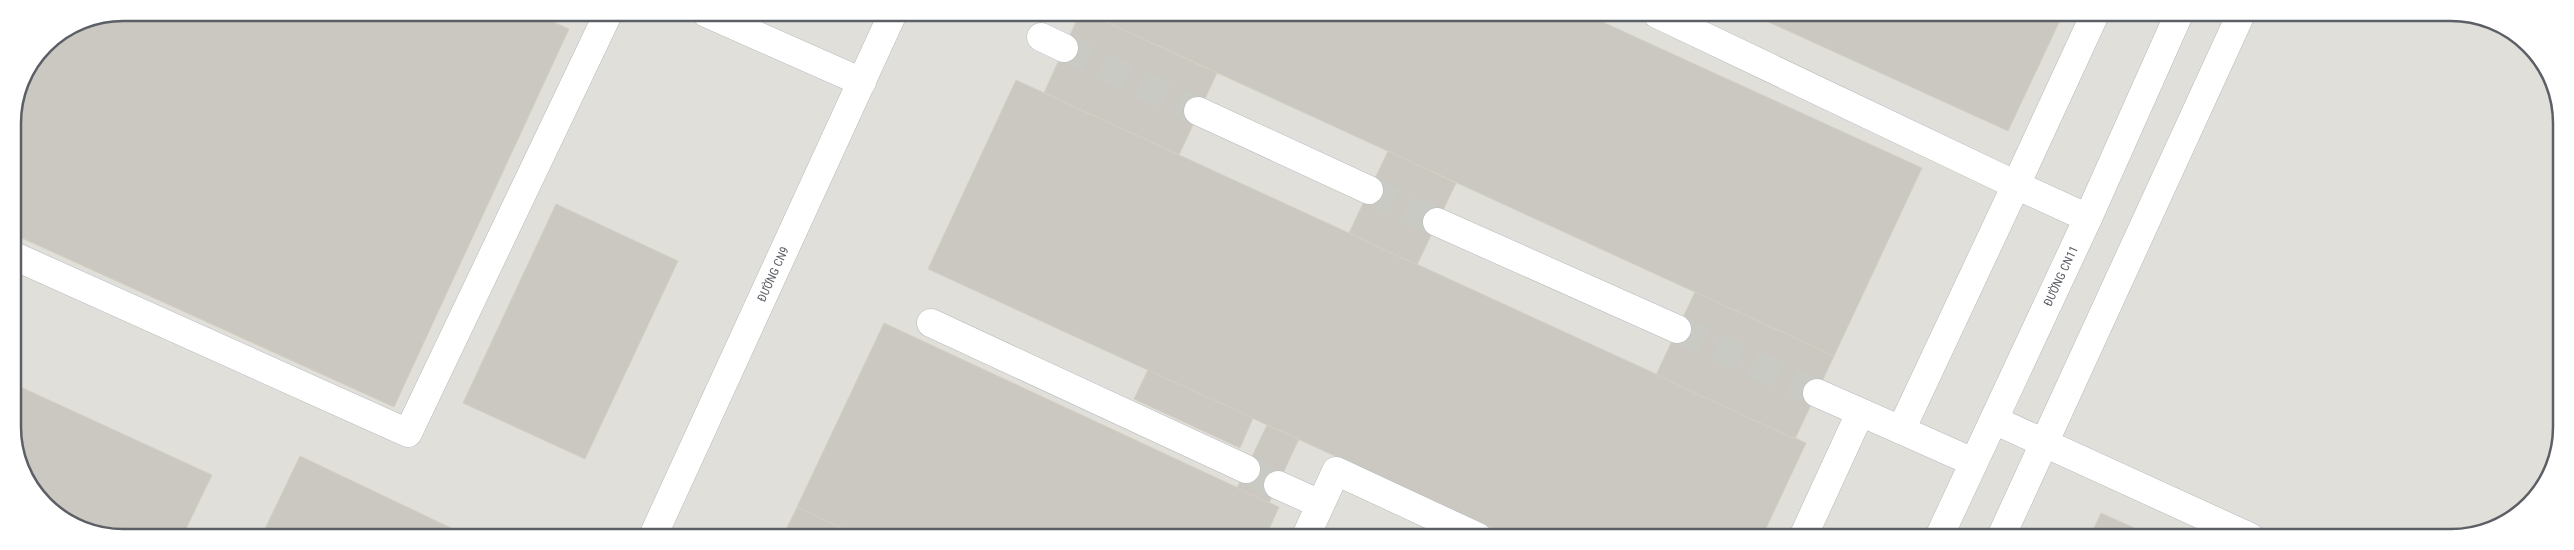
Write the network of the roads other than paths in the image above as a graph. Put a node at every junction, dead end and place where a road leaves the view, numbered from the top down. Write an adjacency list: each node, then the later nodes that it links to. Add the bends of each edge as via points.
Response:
1 (605, 21): 14 (street, via 408,433)
2 (724, 21): 8 (street)
3 (889, 21): 8 (street, ĐƯỜNG CN9)
4 (1672, 21): 10 (street)
5 (2092, 21): 10 (street)
6 (2176, 21): 12 (street, ĐƯỜNG CN11)
7 (2238, 21): 21 (street)
8 (862, 82): 26 (street, ĐƯỜNG CN9)
9 (1198, 111): 11 (street)
10 (2016, 185): 12 (street); 20 (street)
11 (1369, 190)
12 (2088, 218): 19 (street, ĐƯỜNG CN11)
13 (1437, 222): 16 (street)
14 (21, 259)
15 (931, 323): 23 (street)
16 (1677, 329)
17 (1816, 393): 18 (street)
18 (1860, 413): 20 (street); 29 (street)
19 (1994, 420): 21 (street); 22 (street, ĐƯỜNG CN11)
20 (1901, 430): 22 (street)
21 (2044, 442): 31 (street); 32 (street)
22 (1973, 462): 30 (street, ĐƯỜNG CN11)
23 (1246, 470)
24 (1278, 485): 25 (street)
25 (1320, 504): 27 (street); 28 (street, via 1336,471)
26 (656, 529)
27 (1309, 529)
28 (1463, 529)
29 (1807, 529)
30 (1943, 529)
31 (2005, 529)
32 (2233, 529)

